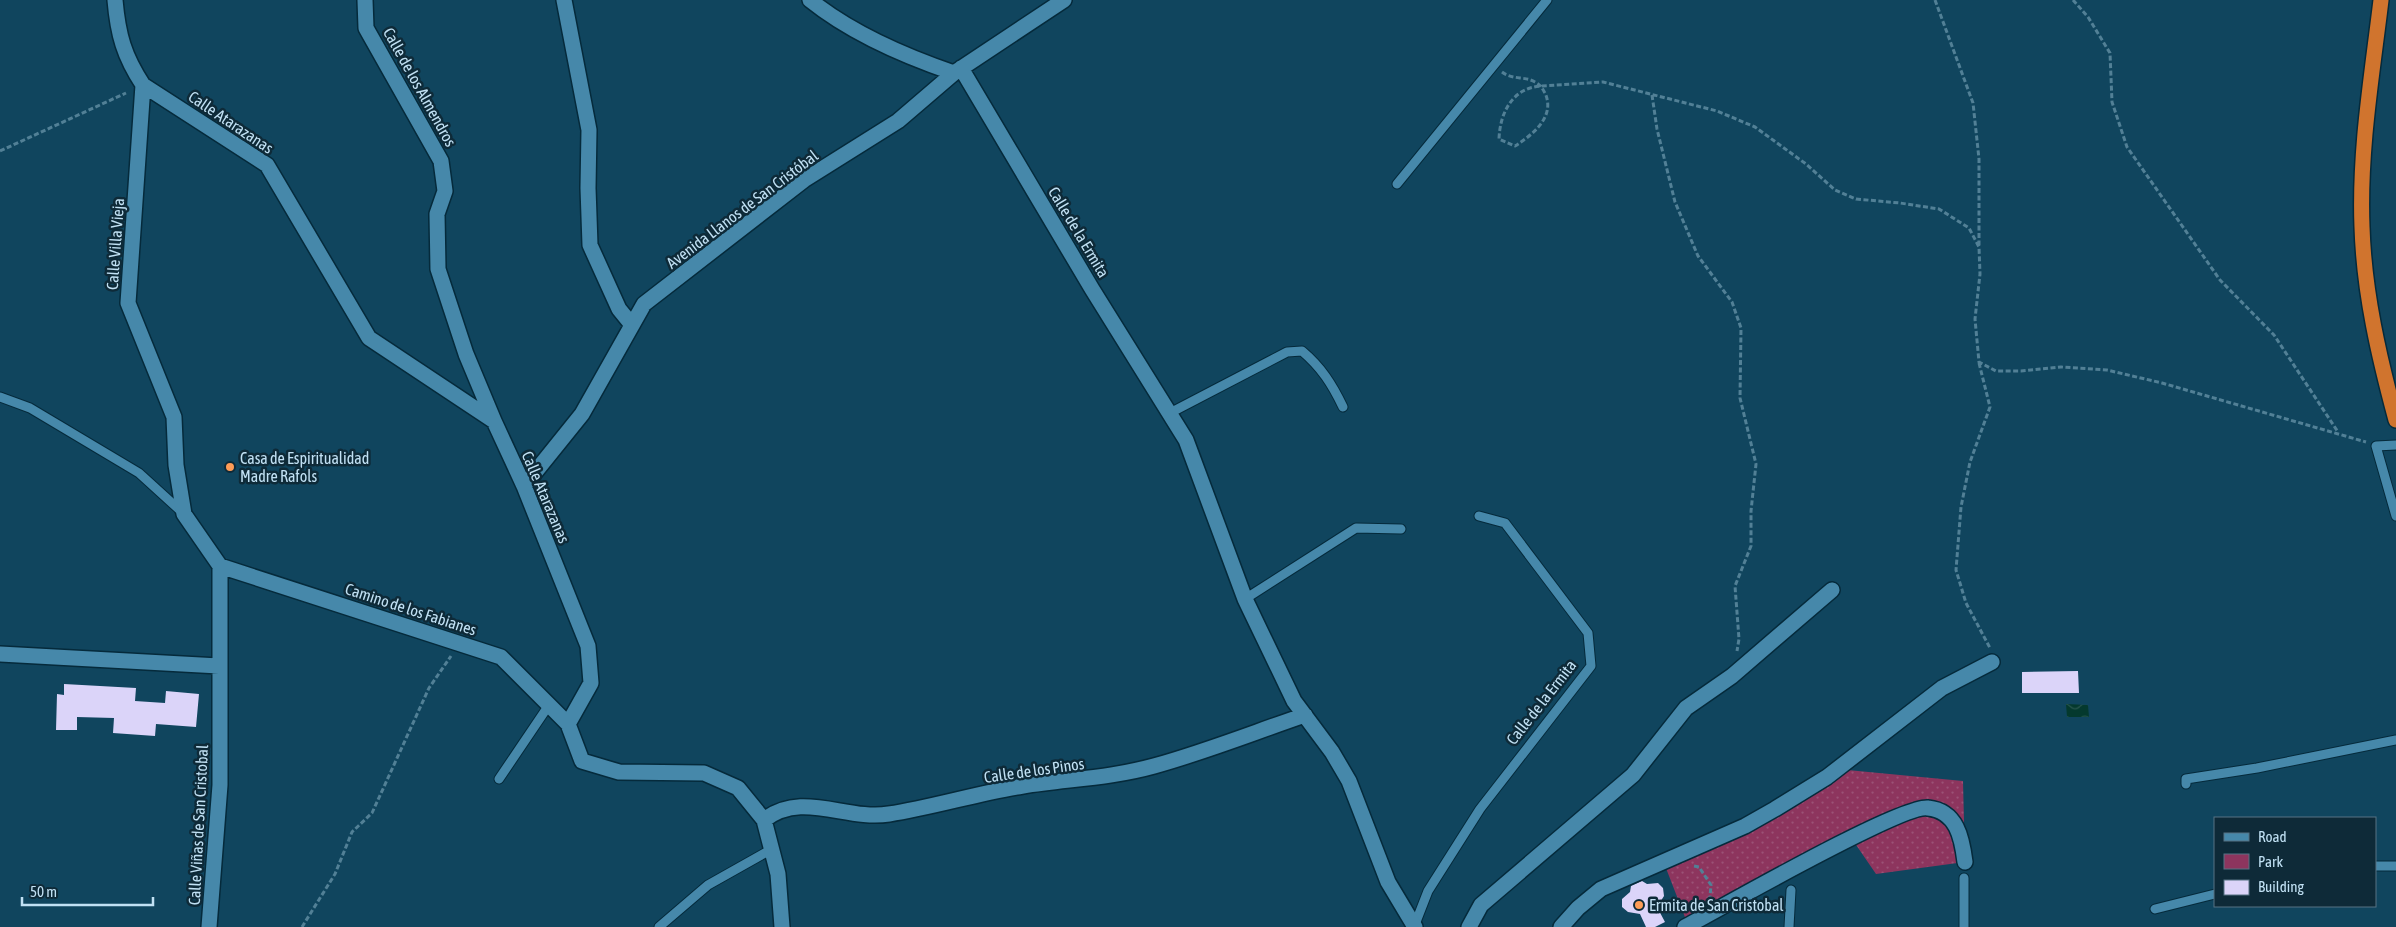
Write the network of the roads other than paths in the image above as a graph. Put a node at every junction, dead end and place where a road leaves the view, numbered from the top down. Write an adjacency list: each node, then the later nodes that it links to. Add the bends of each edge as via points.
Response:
1 (115, 0): 9 (street, via 117,29 125,53)
2 (365, 0): 16 (street, Calle de los Almendros, via 366,28 442,161 445,191 436,214 438,270 466,354)
3 (564, 0): 11 (street, via 589,130 590,245 619,309)
4 (810, 0): 8 (street, via 842,23 920,61)
5 (1064, 0): 8 (street, Avenida Llanos de San Cristóbal)
6 (1548, 0): 10 (lane)
7 (2381, 0): 15 (highway, via 2363,151 2362,226 2367,293)
8 (958, 70): 11 (street, Avenida Llanos de San Cristóbal, via 898,121 804,180 644,304); 14 (street, Calle de la Ermita)
9 (143, 85): 16 (street, Calle Atarazanas, via 267,165 369,338); 19 (street, Calle Villa Vieja, via 128,303 174,417 176,464)
10 (1396, 184)
11 (632, 325): 18 (street, Avenida Llanos de San Cristóbal, via 582,414)
12 (0, 397): 19 (lane, via 30,408 139,473)
13 (1343, 407): 14 (lane, via 1331,382 1302,351 1287,352)
14 (1168, 414): 25 (street, Calle de la Ermita, via 1186,440)
15 (2396, 420)
16 (494, 421): 18 (street, Calle Atarazanas)
17 (2396, 445): 21 (lane, via 2376,446)
18 (524, 486): 31 (street, Calle Atarazanas, via 588,646 591,683)
19 (184, 514): 23 (street, Calle Villa Vieja)
20 (1479, 516): 47 (lane, Calle de la Ermita, via 1506,523 1588,633 1591,666 1480,809 1428,891)
21 (2396, 516)
22 (1401, 530): 25 (lane, via 1356,528)
23 (220, 566): 28 (street, Calle Viñas de San Cristobal); 29 (street, Camino de los Fabianes, via 501,657)
24 (1832, 590): 48 (street, via 1732,676 1686,708 1633,775 1481,905)
25 (1245, 599): 30 (street, Calle de la Ermita, via 1288,688)
26 (0, 654): 28 (street)
27 (1992, 662): 49 (street, via 1942,688 1827,777 1775,809 1745,826 1601,890)
28 (218, 666): 44 (street, Calle Viñas de San Cristobal, via 220,785)
29 (550, 705): 31 (street, Camino de los Fabianes); 33 (lane)
30 (1305, 715): 35 (street, Calle de los Pinos, via 1156,766 1125,773 1022,786 888,814 859,816 797,806 774,813); 47 (street, Calle de la Ermita, via 1349,781 1388,882)
31 (568, 724): 35 (street, via 582,761 619,772 704,773 738,788)
32 (2396, 740): 34 (lane, via 2186,779)
33 (499, 779)
34 (2186, 784)
35 (764, 820): 36 (street)
36 (772, 849): 45 (lane, via 708,885); 46 (street, via 778,874)
37 (1965, 862): 50 (street, via 1952,818 1926,807 1912,810)
38 (2376, 866): 39 (lane)
39 (2396, 866)
40 (1964, 878): 52 (lane)
41 (1791, 890): 51 (lane)
42 (2214, 894): 43 (lane)
43 (2155, 909)
44 (209, 927)
45 (659, 927)
46 (782, 927)
47 (1415, 927)
48 (1469, 927)
49 (1561, 927)
50 (1685, 927)
51 (1789, 927)
52 (1964, 927)

